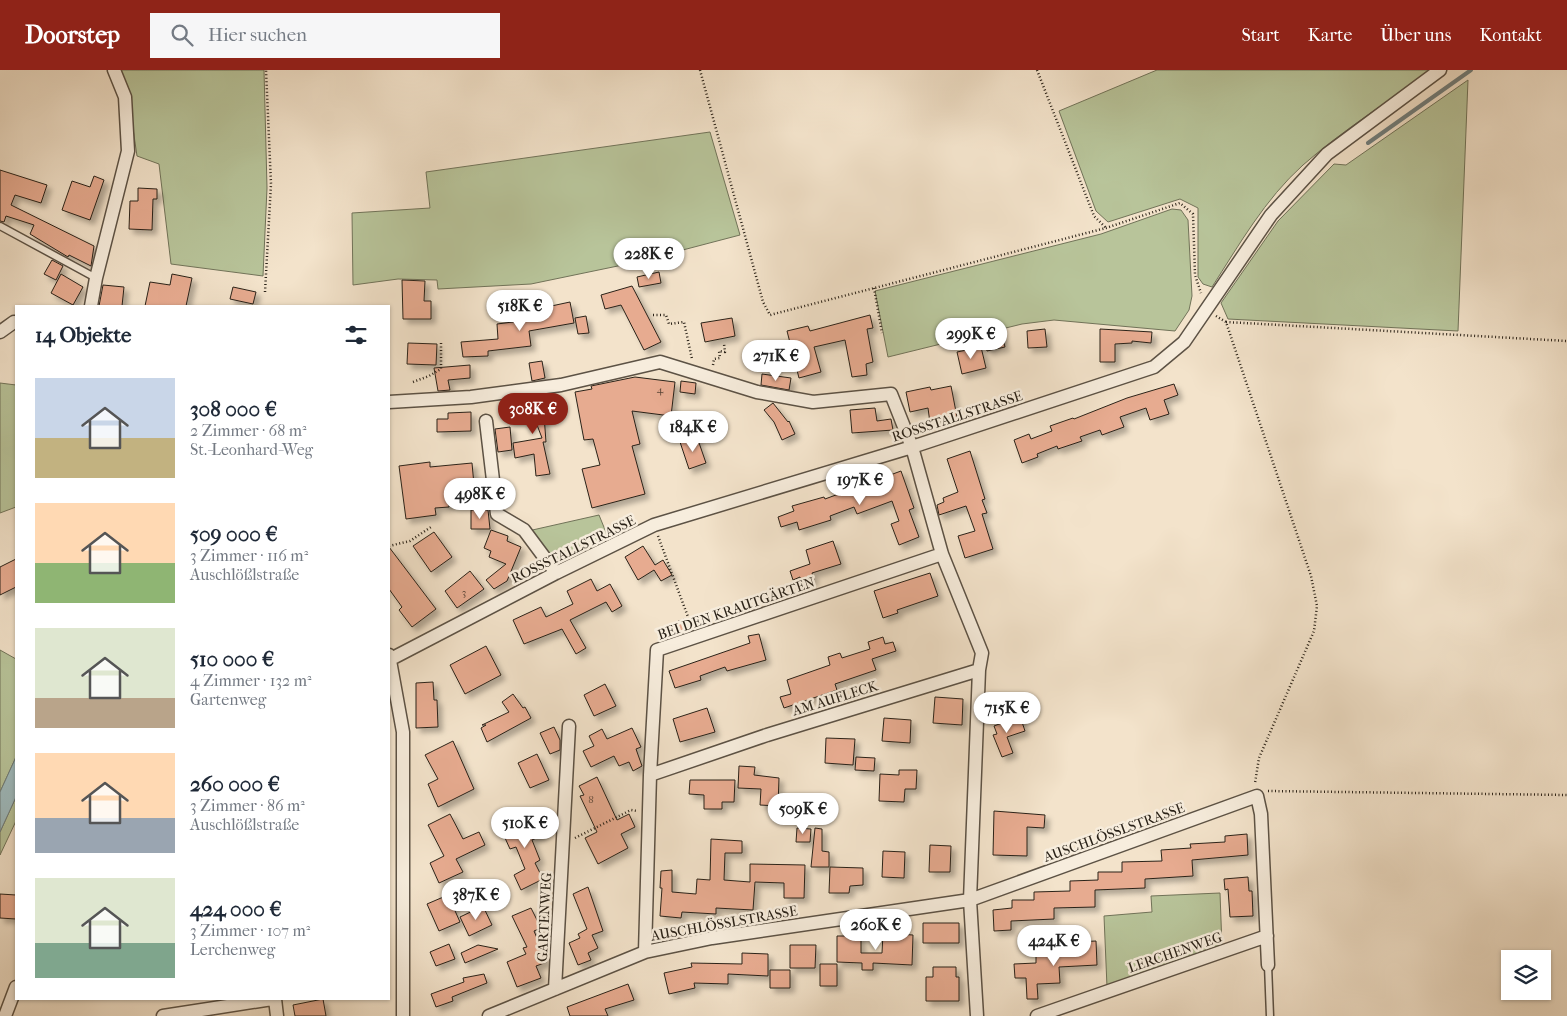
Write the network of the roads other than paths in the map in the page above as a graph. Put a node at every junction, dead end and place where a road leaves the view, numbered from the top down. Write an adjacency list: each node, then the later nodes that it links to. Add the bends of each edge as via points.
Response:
1 (114, 70): 4 (street, via 125,97 128,151)
2 (1440, 70): 11 (street, ROSSSTALLSTRASSE, via 1327,154 1271,215 1184,342 1154,367)
3 (0, 226): 4 (lane)
4 (96, 278): 5 (street)
5 (91, 305)
6 (0, 317): 7 (street)
7 (15, 322): 8 (street)
8 (0, 332)
9 (390, 402): 11 (street, via 471,397 561,385 660,362 757,392 813,402 891,394)
10 (486, 421): 13 (street, via 498,514 524,530)
11 (912, 447): 12 (street); 13 (street, ROSSSTALLSTRASSE, via 654,525)
12 (942, 554): 16 (street, via 982,653); 18 (street, BEI DEN KRAUTGÄRTEN, via 657,650)
13 (556, 573): 14 (street, ROSSSTALLSTRASSE)
14 (390, 657)
15 (390, 664): 30 (street, via 402,732)
16 (979, 670): 18 (street, AM AUFLECK, via 767,735); 19 (street)
17 (569, 726): 23 (street, GARTENWEG)
18 (650, 775): 21 (street)
19 (970, 900): 20 (street, AUSCHLÖSSLSTRASSE, via 1257,796 1261,814); 21 (street, AUSCHLÖSSLSTRASSE, via 712,938); 32 (street)
20 (1267, 936): 22 (street); 33 (street, LERCHENWEG)
21 (645, 952): 23 (street, AUSCHLÖSSLSTRASSE)
22 (1268, 965): 34 (lane)
23 (555, 989): 31 (street, AUSCHLÖSSLSTRASSE)
24 (15, 990): 27 (street)
25 (266, 1000): 28 (street)
26 (273, 1000): 29 (street)
27 (5, 1016)
28 (162, 1016)
29 (276, 1016)
30 (403, 1016)
31 (489, 1016)
32 (978, 1016)
33 (1037, 1016)
34 (1270, 1016)

